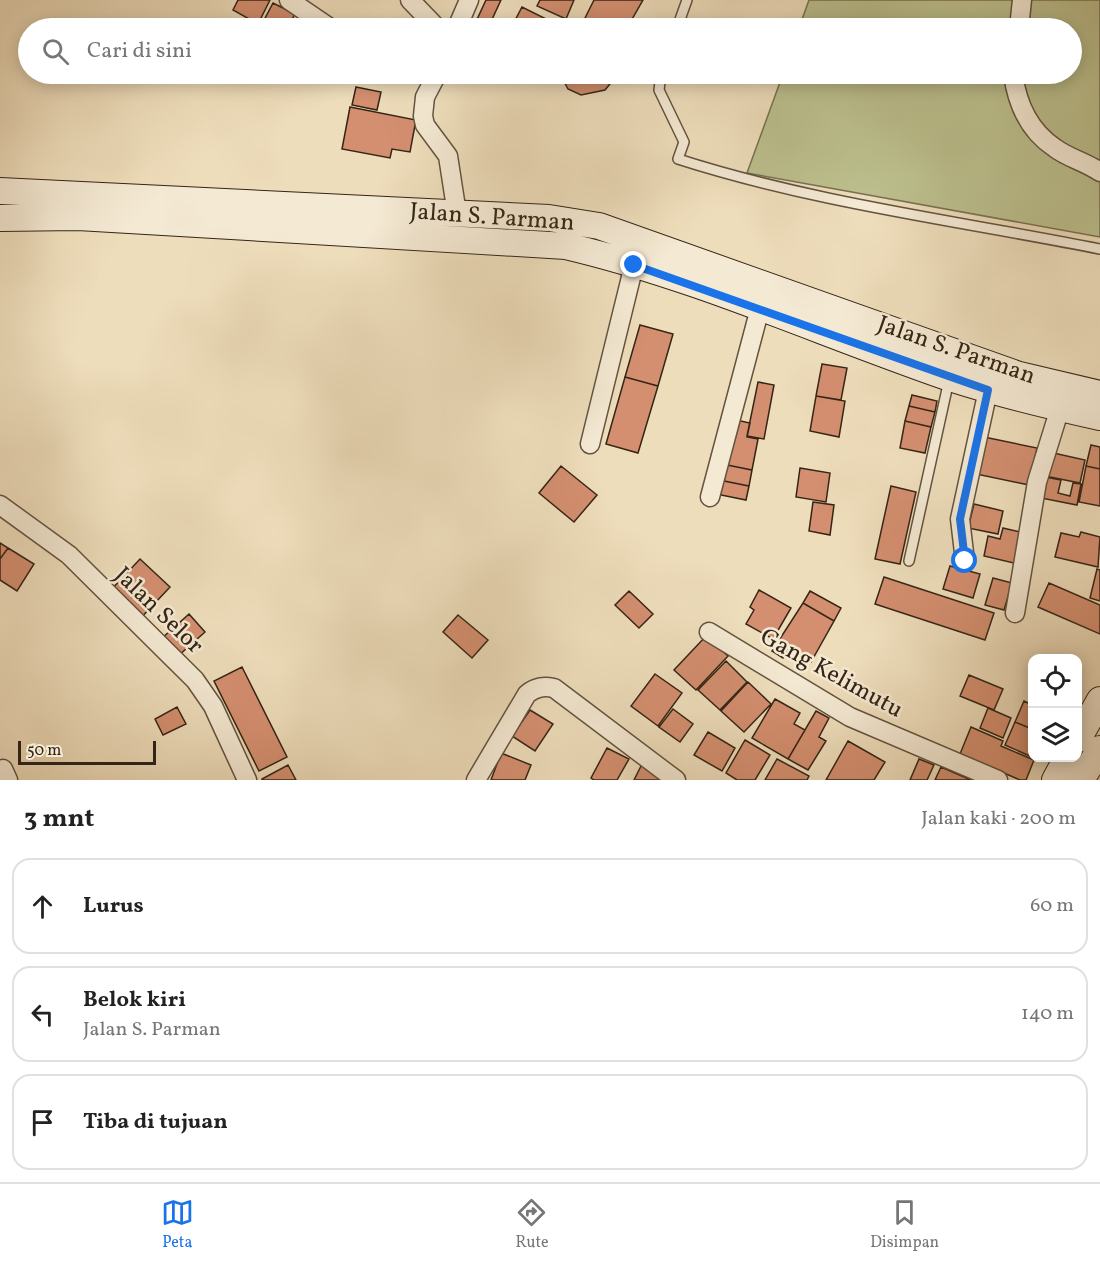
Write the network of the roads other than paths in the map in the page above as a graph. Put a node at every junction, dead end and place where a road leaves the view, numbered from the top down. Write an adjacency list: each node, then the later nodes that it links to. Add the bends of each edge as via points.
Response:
1 (290, 0): 6 (street)
2 (410, 0): 7 (street)
3 (469, 0): 8 (street)
4 (687, 0): 9 (lane)
5 (1022, 0): 10 (street)
6 (316, 18)
7 (420, 18)
8 (461, 18)
9 (681, 18)
10 (1020, 18)
11 (431, 84): 16 (street, via 423,116 425,125 448,156)
12 (659, 84): 18 (lane, via 658,90 684,142 678,159 736,178)
13 (1014, 84): 14 (street, via 1016,98 1028,120 1054,148)
14 (1100, 172)
15 (0, 191): 16 (main road, Jalan S. Parman)
16 (457, 214): 23 (main road, Jalan S. Parman, via 549,218 599,226 1019,375)
17 (0, 218): 19 (main road, Jalan S. Parman, via 78,218 566,246)
18 (1100, 249)
19 (634, 265): 20 (main road, Jalan S. Parman); 26 (street)
20 (760, 308): 21 (main road, Jalan S. Parman); 27 (street)
21 (949, 378): 22 (main road, Jalan S. Parman); 29 (lane)
22 (988, 390): 24 (main road, Jalan S. Parman); 30 (street, via 960,519)
23 (1100, 394)
24 (1060, 408): 25 (main road, Jalan S. Parman); 31 (street, via 1037,482)
25 (1100, 417)
26 (590, 444)
27 (710, 496)
28 (0, 505): 37 (street, Jalan Selor, via 69,555 195,680 213,706)
29 (909, 561)
30 (965, 561)
31 (1015, 613)
32 (709, 632): 40 (street, Gang Kelimutu, via 850,717)
33 (1100, 700): 34 (main road)
34 (1082, 731)
35 (1100, 749): 42 (main road)
36 (1065, 762): 41 (main road)
37 (247, 780)
38 (476, 780): 39 (street, via 526,694 545,686 554,688)
39 (676, 780)
40 (998, 780)
41 (1055, 780)
42 (1081, 780)

